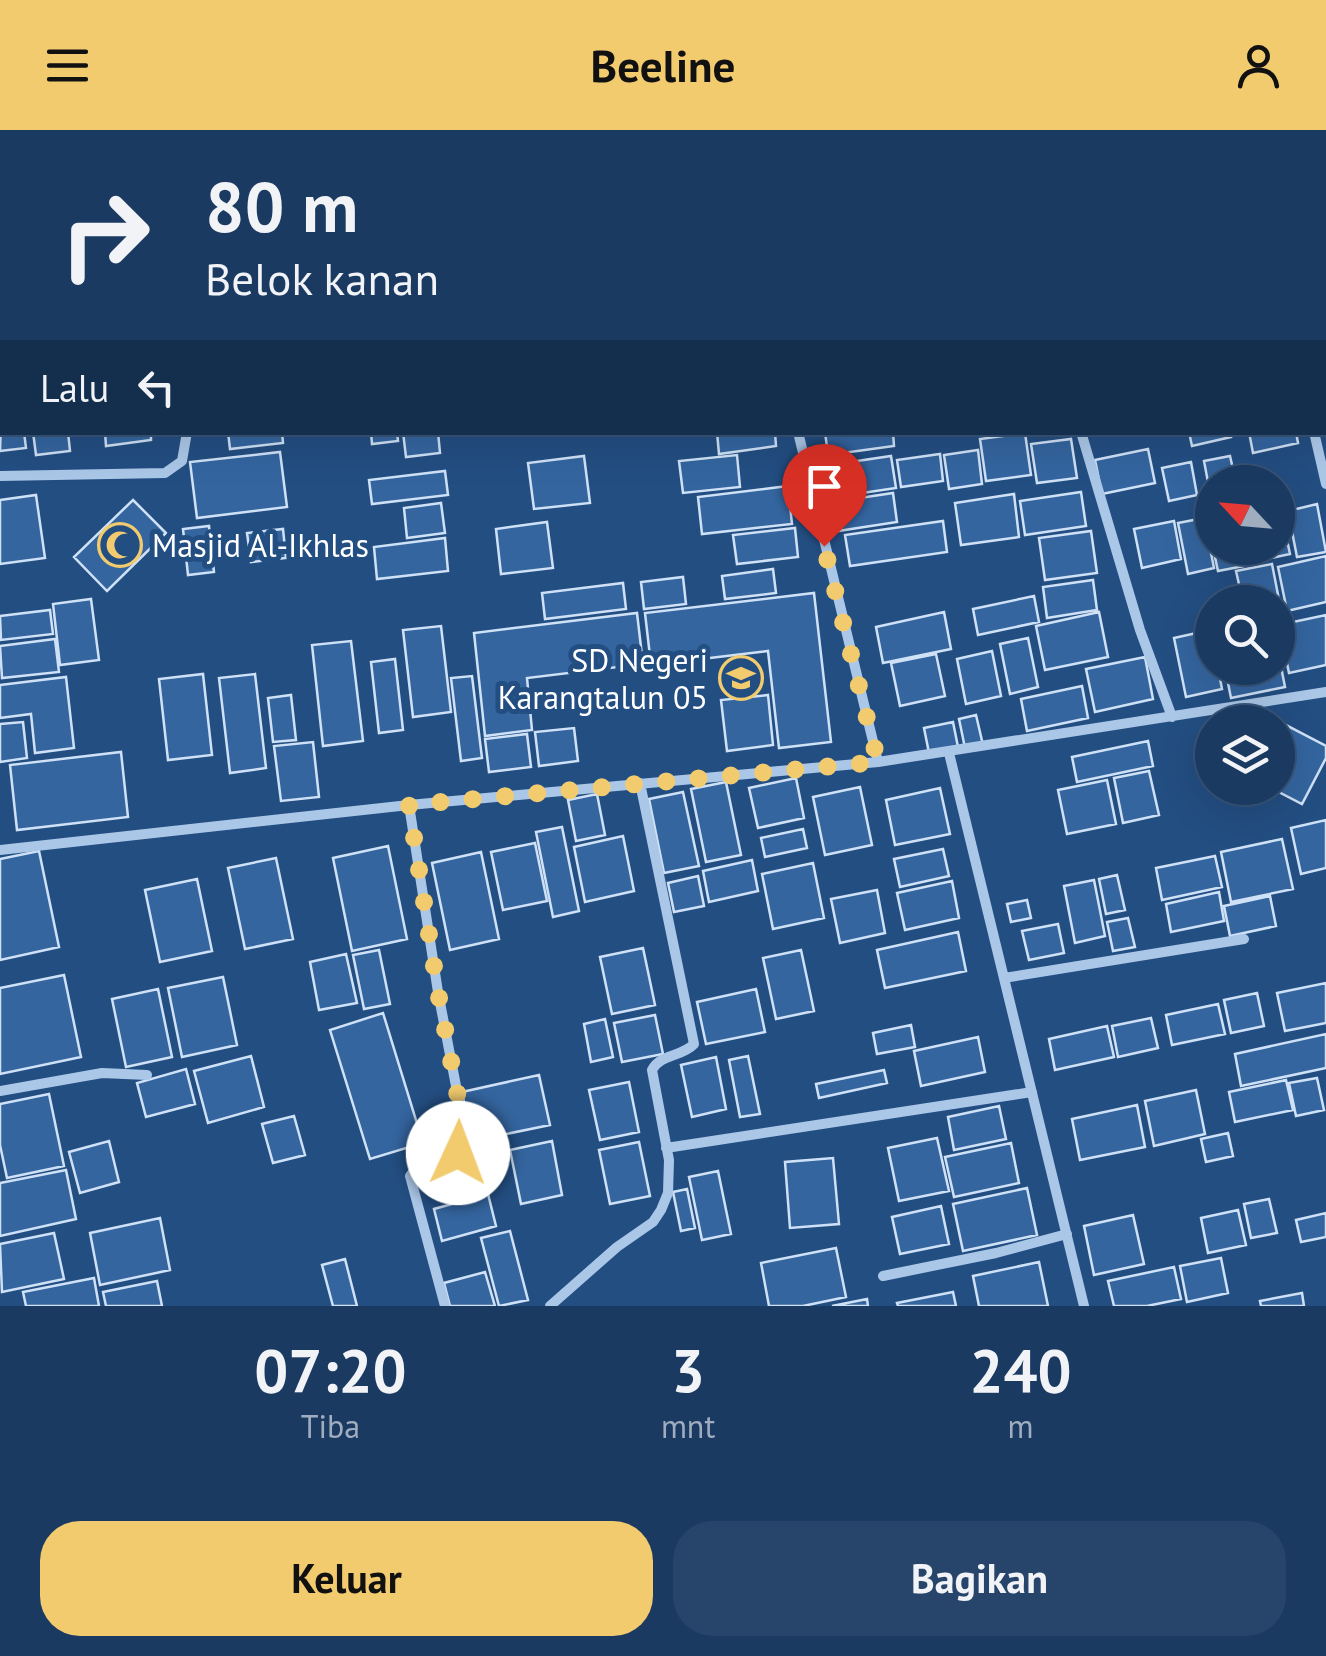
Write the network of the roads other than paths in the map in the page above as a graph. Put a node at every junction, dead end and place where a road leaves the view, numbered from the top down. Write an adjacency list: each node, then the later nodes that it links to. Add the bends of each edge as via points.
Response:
1 (186, 435): 5 (street, via 182,461 165,472)
2 (799, 435): 10 (street)
3 (1082, 435): 8 (street)
4 (1315, 435): 6 (street)
5 (0, 476)
6 (1326, 484)
7 (1326, 692): 8 (street)
8 (1172, 717): 9 (street)
9 (949, 753): 10 (street); 15 (street)
10 (878, 762): 11 (street)
11 (640, 783): 12 (street); 19 (street, via 694,1040 652,1070)
12 (409, 805): 13 (street); 22 (street, via 465,1134 464,1150 419,1164 410,1176)
13 (0, 850)
14 (1244, 940): 15 (street)
15 (1004, 978): 18 (street)
16 (147, 1075): 17 (street, via 102,1072)
17 (0, 1091)
18 (1032, 1092): 19 (street); 20 (street)
19 (666, 1148): 23 (street, via 668,1193 653,1222)
20 (1067, 1234): 21 (street); 24 (street)
21 (882, 1276)
22 (446, 1306)
23 (550, 1306)
24 (1084, 1306)

